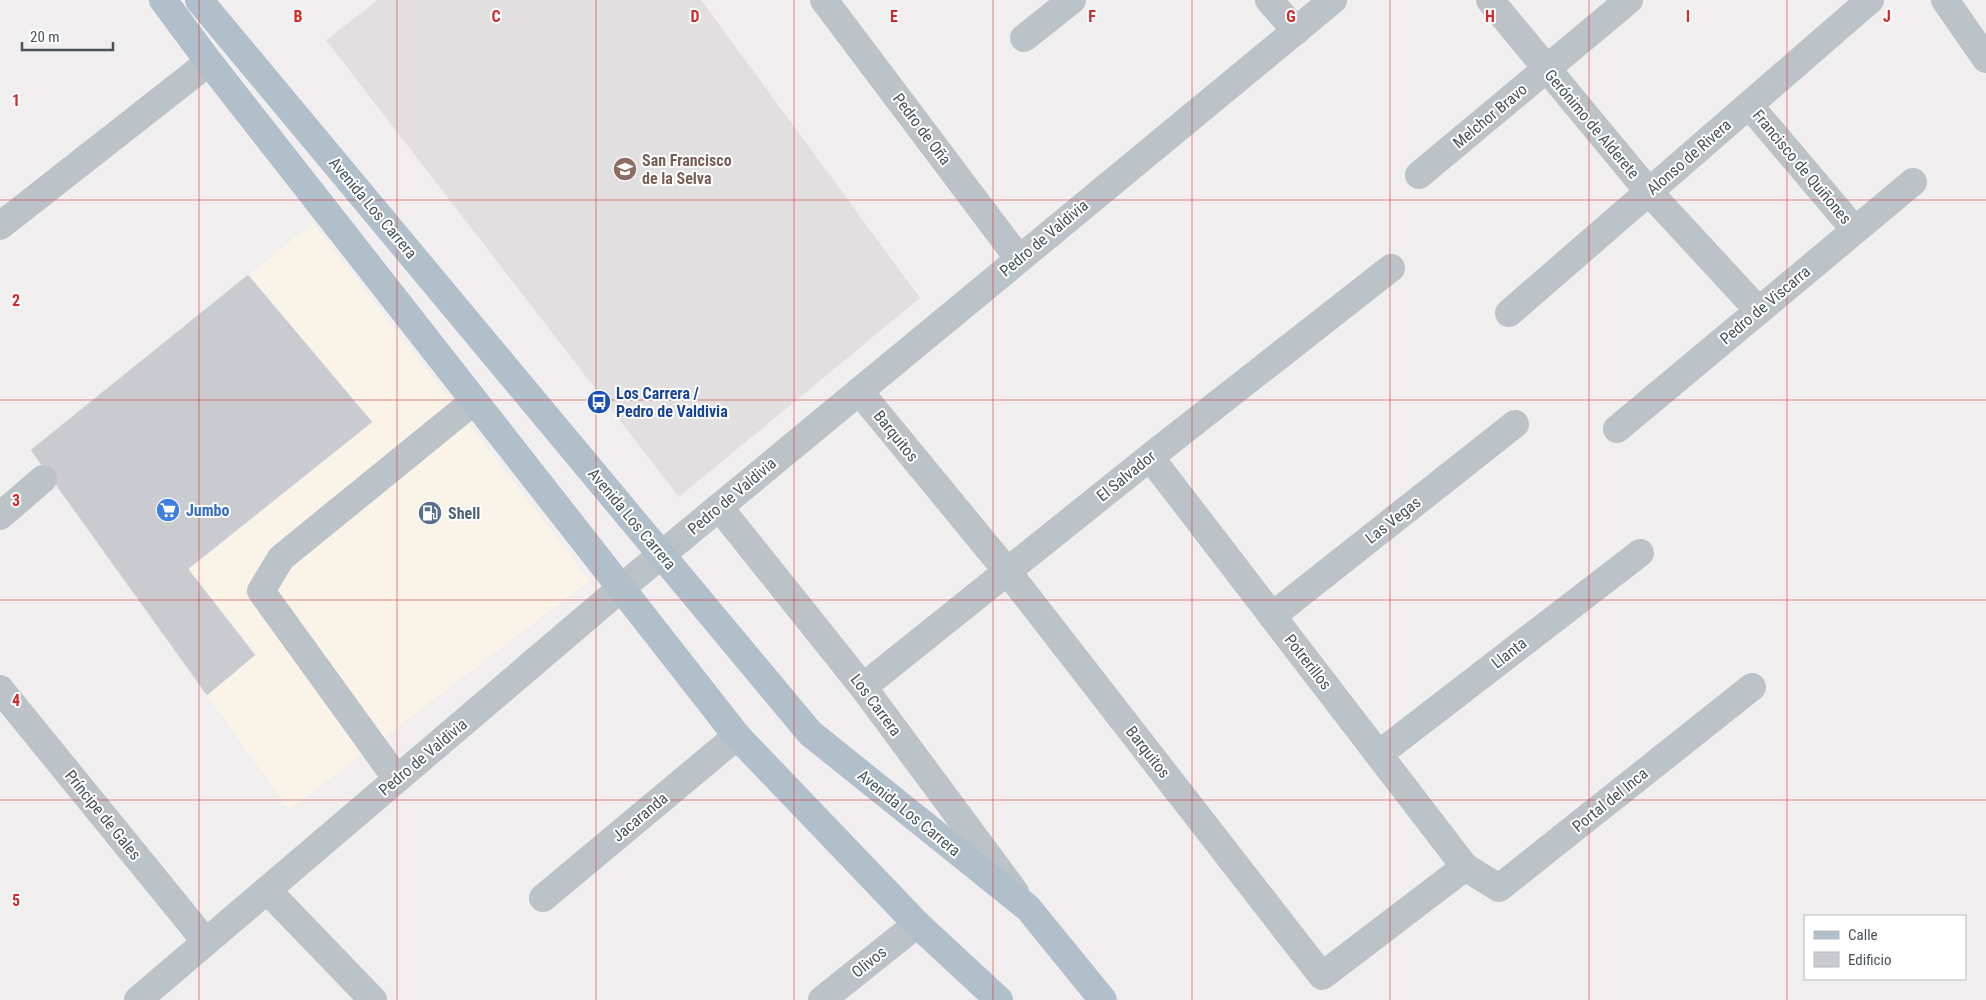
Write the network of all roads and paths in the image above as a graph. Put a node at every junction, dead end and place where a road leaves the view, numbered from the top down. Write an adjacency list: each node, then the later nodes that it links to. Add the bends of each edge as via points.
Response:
1 (163, 0): 14 (main road)
2 (824, 0): 22 (street, Pedro de Oña)
3 (1072, 0): 12 (street)
4 (1270, 0): 11 (street)
5 (1333, 0): 11 (street, Pedro de Valdivia)
6 (1490, 0): 15 (street, Gerónimo de Alderete)
7 (1629, 0): 15 (street, Melchor Bravo)
8 (1870, 0): 16 (street, Alonso de Rivera)
9 (1946, 0): 13 (street)
10 (204, 2): 35 (main road, Avenida Los Carrera)
11 (1296, 31): 22 (street, Pedro de Valdivia)
12 (1024, 38)
13 (1986, 59)
14 (209, 62): 20 (street); 27 (main road)
15 (1546, 68): 17 (street, Melchor Bravo); 19 (street, Gerónimo de Alderete)
16 (1749, 105): 19 (street, Alonso de Rivera); 21 (street, Francisco de Quiñones)
17 (1419, 175)
18 (1913, 182): 21 (street, Pedro de Viscarra)
19 (1649, 192): 24 (street, Gerónimo de Alderete); 25 (street, Alonso de Rivera)
20 (0, 226)
21 (1855, 230): 24 (street, Pedro de Viscarra)
22 (1020, 259): 26 (street, Pedro de Valdivia)
23 (1391, 268): 30 (street, El Salvador)
24 (1759, 311): 29 (street, Pedro de Viscarra)
25 (1509, 314)
26 (859, 391): 32 (street, Pedro de Valdivia); 36 (street, Barquitos)
27 (474, 402): 37 (main road); 44 (street, via 281,558 261,591)
28 (1514, 424): 38 (street, Las Vegas)
29 (1617, 429)
30 (1150, 457): 36 (street, El Salvador); 38 (street, Potrerillos)
31 (43, 479): 33 (street)
32 (719, 507): 35 (street, Pedro de Valdivia); 39 (street, Los Carrera)
33 (0, 516)
34 (1640, 553): 43 (street, Llanta)
35 (661, 554): 37 (street, Pedro de Valdivia); 48 (main road, Avenida Los Carrera, via 810,733)
36 (1007, 571): 39 (street, El Salvador); 45 (street, Barquitos, via 1322,976)
37 (620, 588): 42 (main road); 44 (street, Pedro de Valdivia)
38 (1272, 616): 43 (street, Potrerillos)
39 (863, 687): 48 (street, Los Carrera)
40 (1752, 687): 45 (street, Portal del Inca, via 1499,888)
41 (0, 689): 50 (street, Príncipe de Gales)
42 (737, 736): 47 (street, Jacaranda); 49 (main road)
43 (1378, 754): 45 (street, Potrerillos)
44 (397, 779): 46 (street, Pedro de Valdivia)
45 (1465, 867)
46 (267, 890): 50 (street, Pedro de Valdivia); 52 (street)
47 (543, 898)
48 (1028, 908): 55 (main road, Avenida Los Carrera)
49 (917, 924): 53 (street, Olivos); 54 (main road)
50 (206, 942): 51 (street, Pedro de Valdivia)
51 (138, 1000)
52 (373, 1000)
53 (822, 1000)
54 (999, 1000)
55 (1103, 1000)

